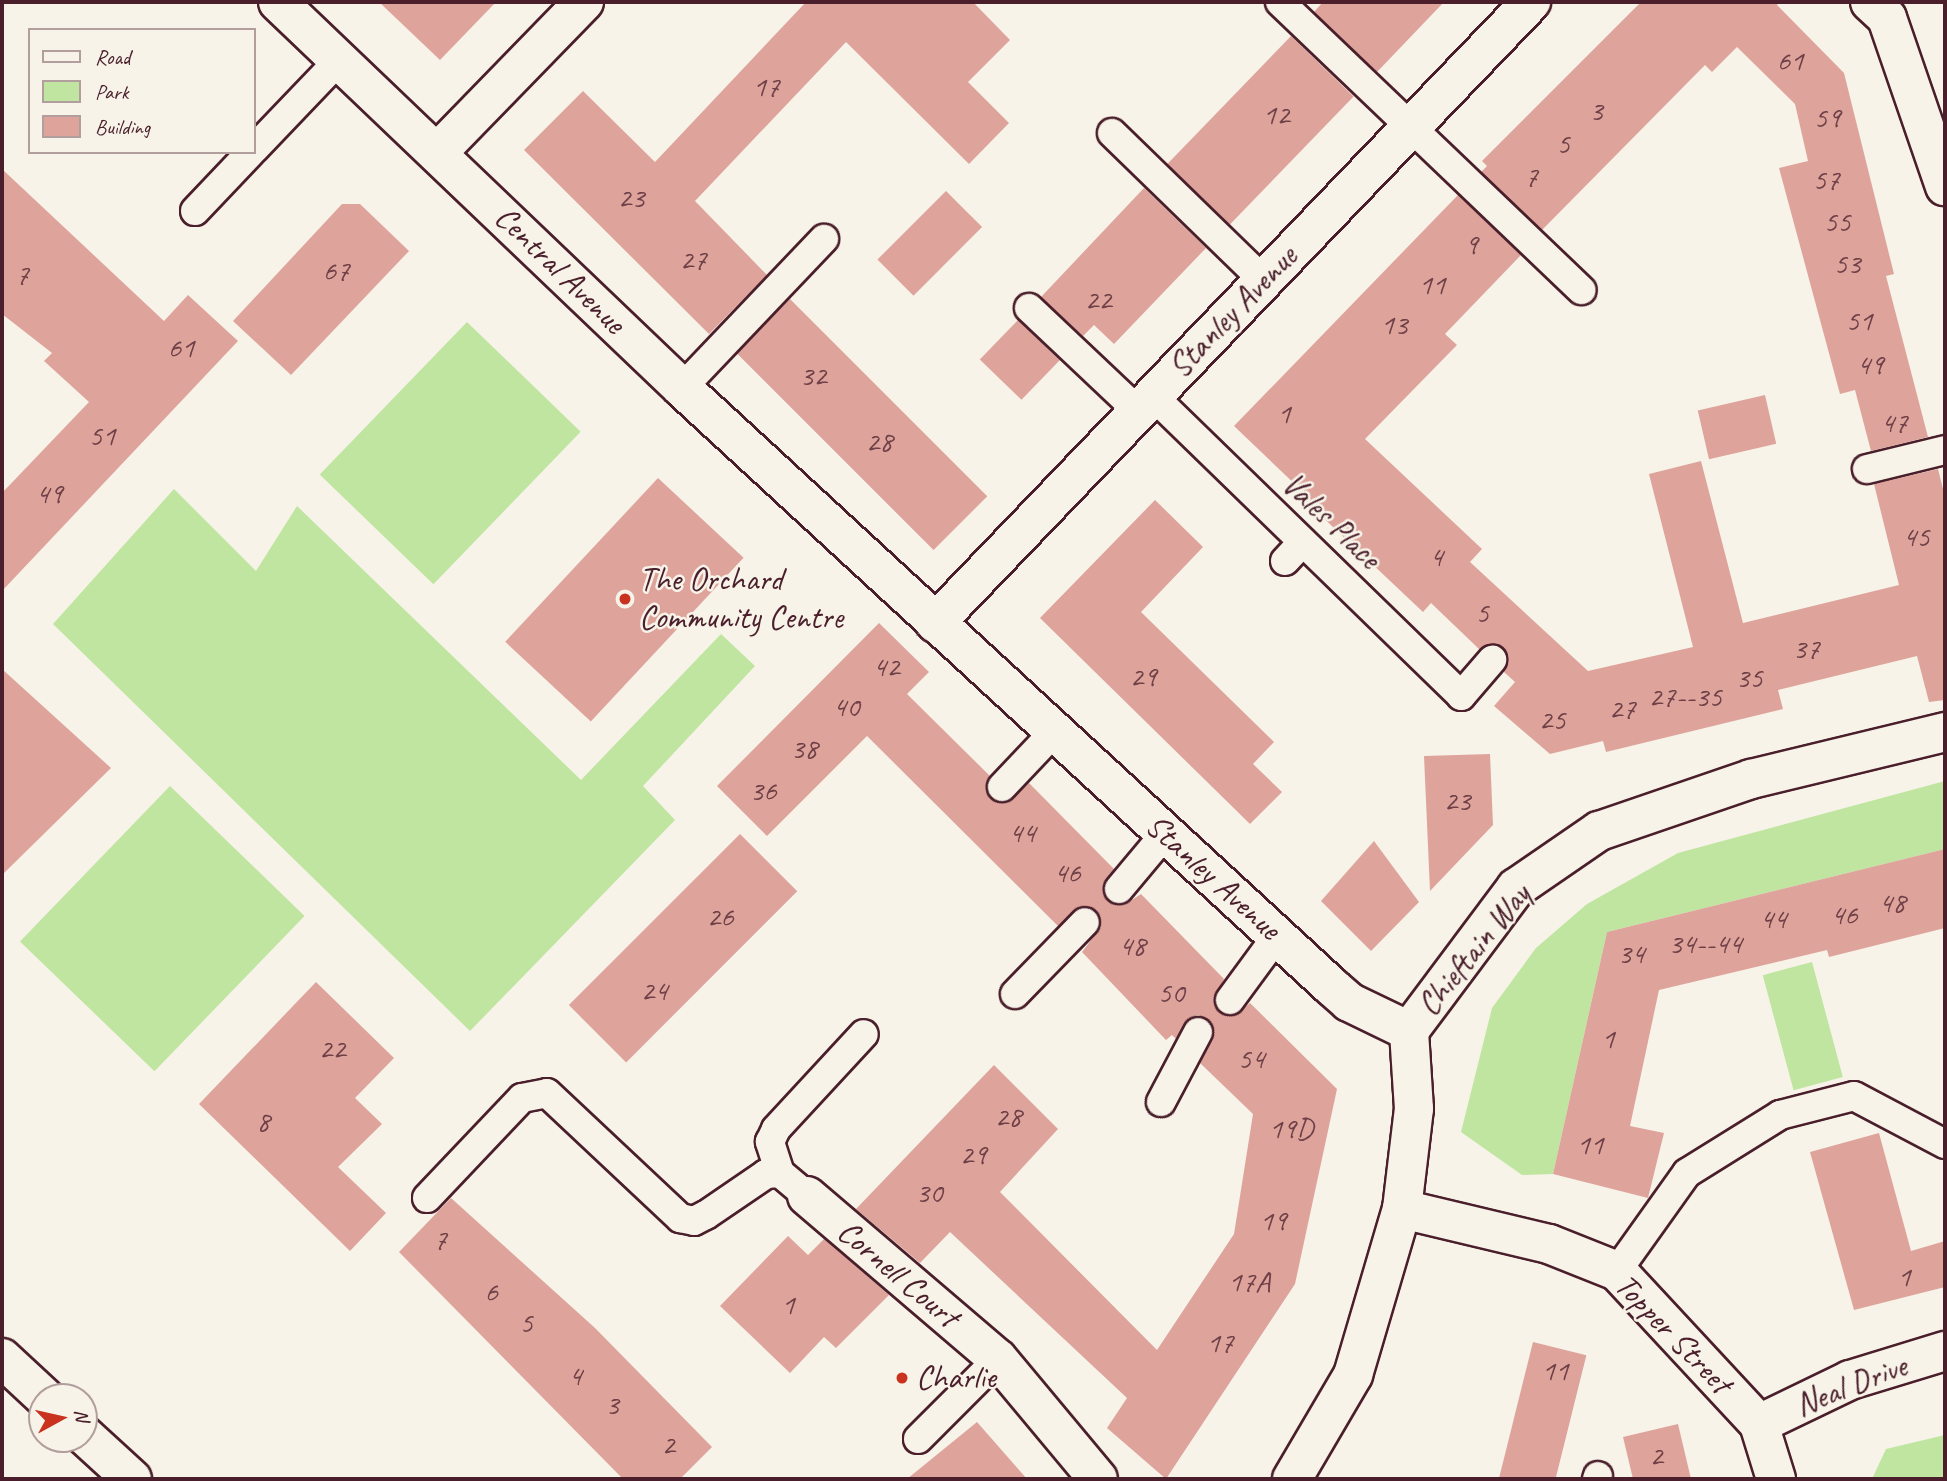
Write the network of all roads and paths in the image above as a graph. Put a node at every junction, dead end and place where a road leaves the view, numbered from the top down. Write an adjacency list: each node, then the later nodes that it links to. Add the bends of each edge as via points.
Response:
1 (278, 2): 6 (street, Central Avenue)
2 (584, 2): 10 (street)
3 (1280, 2): 7 (lane)
4 (1531, 2): 7 (street, Stanley Avenue)
5 (1870, 2): 12 (street, via 1887,18)
6 (339, 60): 9 (lane); 10 (street, Central Avenue)
7 (1412, 126): 15 (street, Stanley Avenue); 16 (lane)
8 (1112, 133): 15 (lane)
9 (256, 147)
10 (437, 153): 18 (street, Central Avenue)
11 (249, 154): 13 (lane)
12 (1945, 186)
13 (195, 211)
14 (824, 239): 18 (lane)
15 (1264, 281): 19 (street, Stanley Avenue)
16 (1581, 290)
17 (1029, 308): 19 (lane, Vales Place)
18 (682, 388): 22 (street, Stanley Avenue)
19 (1145, 404): 22 (street, Stanley Avenue); 23 (lane, Vales Place, via 1294,551 1461,696)
20 (1945, 450): 21 (lane)
21 (1867, 469)
22 (935, 623): 24 (street, Stanley Avenue)
23 (1492, 660)
24 (1054, 732): 26 (lane); 27 (street, Stanley Avenue)
25 (1945, 732): 33 (street, Chieftain Way, via 1751,779 1599,831 1516,888)
26 (1002, 787)
27 (1165, 834): 28 (lane); 30 (street, Stanley Avenue)
28 (1119, 888)
29 (1085, 922): 31 (lane)
30 (1277, 936): 32 (lane); 33 (street, Stanley Avenue, via 1349,1002)
31 (1015, 994)
32 (1230, 1000)
33 (1409, 1031): 40 (street, Chieftain Way, via 1414,1109)
34 (1198, 1032): 36 (lane)
35 (864, 1034): 38 (lane, via 776,1129 770,1142)
36 (1161, 1101)
37 (1945, 1144): 41 (lane, via 1854,1096 1780,1115 1687,1173)
38 (793, 1185): 39 (lane, via 755,1179 694,1221 680,1218 556,1098 533,1093 522,1098); 44 (street, Cornell Court)
39 (427, 1198)
40 (1402, 1209): 41 (street, Topper Street, via 1549,1244); 51 (street, Chieftain Way, via 1353,1375)
41 (1617, 1271): 46 (street, Topper Street)
42 (1945, 1351): 46 (street, Neal Drive, via 1850,1380)
43 (2, 1358): 45 (street)
44 (998, 1359): 47 (lane); 50 (street, Cornell Court)
45 (29, 1383)
46 (1759, 1424): 52 (street, Topper Street)
47 (918, 1439)
48 (98, 1448): 49 (street)
49 (132, 1479)
50 (1098, 1479)
51 (1292, 1479)
52 (1776, 1479)

